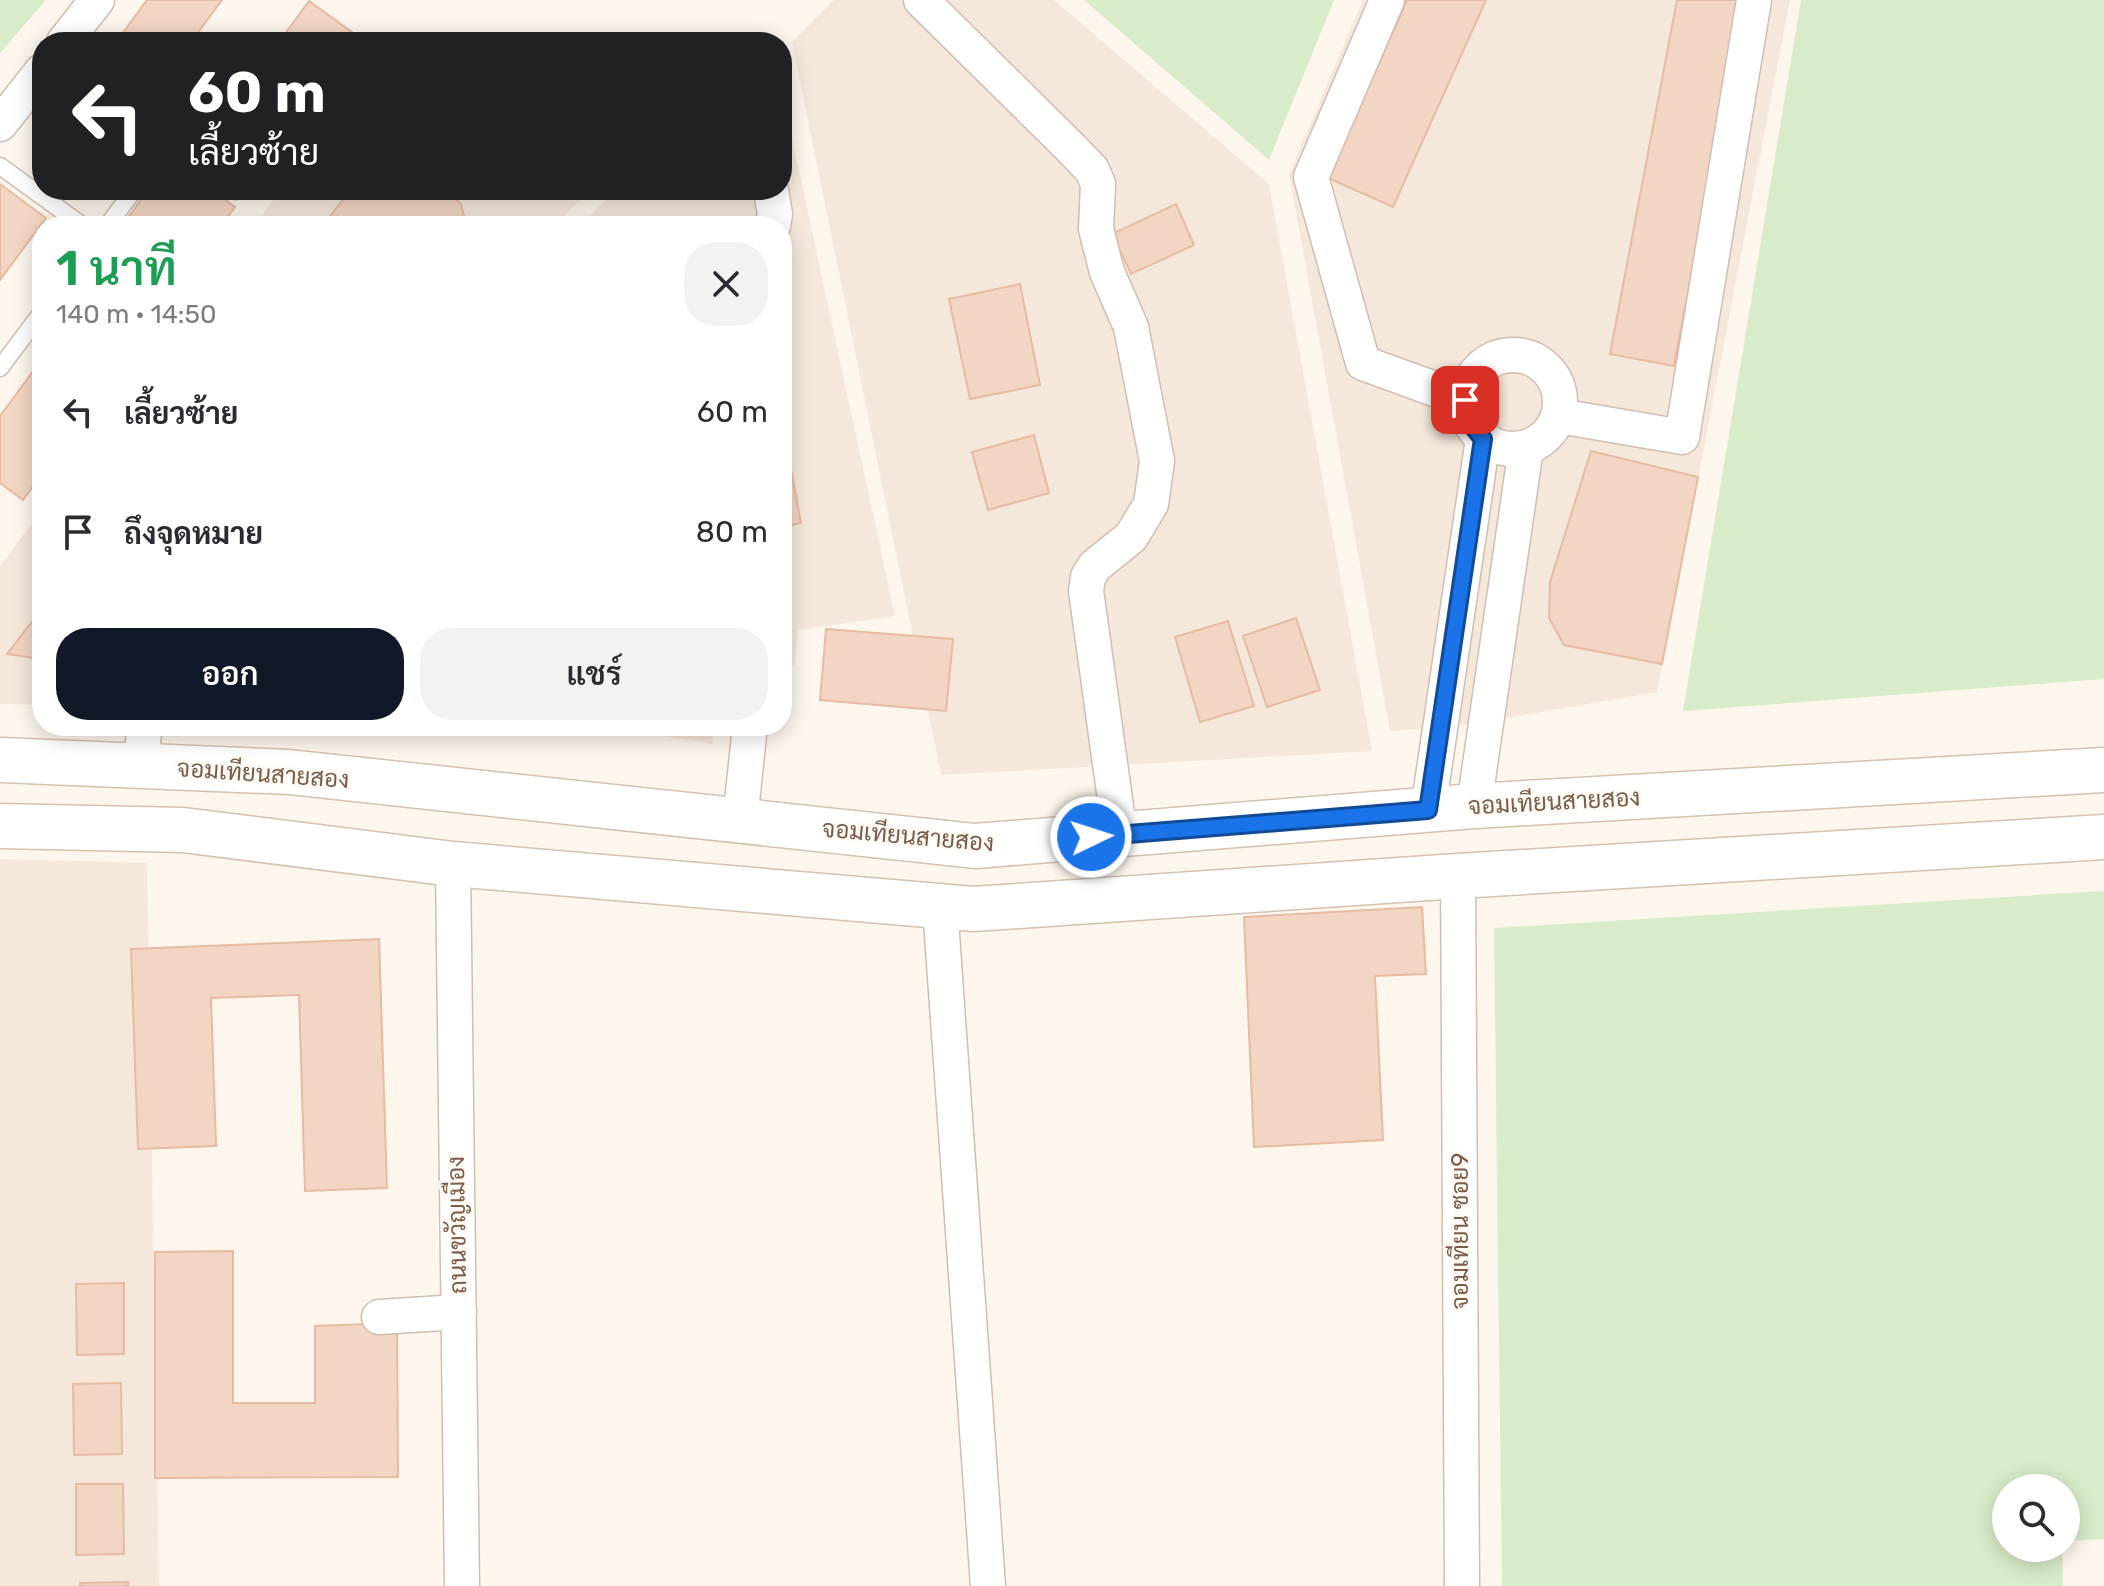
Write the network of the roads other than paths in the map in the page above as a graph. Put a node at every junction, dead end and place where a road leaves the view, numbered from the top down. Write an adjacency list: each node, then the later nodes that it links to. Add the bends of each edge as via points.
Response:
1 (97, 0): 5 (street)
2 (921, 0): 26 (street, via 1073,150 1098,184 1096,229 1107,272 1131,327 1157,461 1151,504 1131,537 1095,566 1086,591)
3 (1387, 0): 14 (street, via 1311,177 1363,363)
4 (1754, 0): 15 (street, via 1682,437)
5 (72, 32)
6 (32, 83): 7 (street)
7 (2, 119)
8 (0, 166): 9 (lane)
9 (32, 189)
10 (47, 200): 11 (lane)
11 (69, 216)
12 (32, 325): 13 (lane)
13 (0, 368)
14 (1465, 400): 15 (street, via 1469,381 1488,361 1508,354 1534,358 1555,379); 16 (street, via 1470,423)
15 (1559, 416): 17 (street, via 1546,437)
16 (1483, 439): 17 (street, via 1499,448); 23 (street)
17 (1526, 448): 22 (street)
18 (749, 736): 24 (street)
19 (143, 746): 20 (main road, จอมเทียนสายสอง); 24 (main road, จอมเทียนสายสอง, via 289,772)
20 (0, 760)
21 (2104, 770): 22 (main road, จอมเทียนสายสอง)
22 (1474, 806): 23 (main road, จอมเทียนสายสอง)
23 (1428, 810): 26 (main road, จอมเทียนสายสอง)
24 (740, 821): 26 (main road, จอมเทียนสายสอง, via 975,846)
25 (0, 826): 28 (main road, via 183,830)
26 (1120, 835)
27 (2104, 837): 29 (main road)
28 (453, 864): 30 (main road); 31 (street, ถนนขวัญเมือง)
29 (1458, 876): 30 (main road, via 973,909); 35 (street, จอมเทียน ซอย9)
30 (940, 906): 34 (street)
31 (459, 1312): 32 (street); 33 (street, ถนนขวัญเมือง)
32 (379, 1317)
33 (462, 1586)
34 (988, 1586)
35 (1462, 1586)

